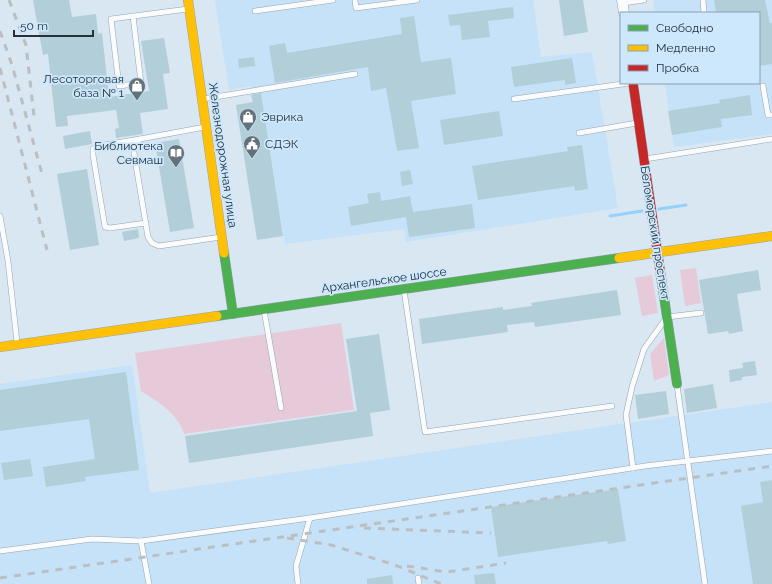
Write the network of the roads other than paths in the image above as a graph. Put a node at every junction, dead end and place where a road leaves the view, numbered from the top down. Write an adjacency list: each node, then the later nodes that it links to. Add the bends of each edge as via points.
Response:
1 (332, 0): 8 (lane)
2 (355, 0): 3 (lane, via 356,8)
3 (417, 0)
4 (644, 0): 7 (lane)
5 (702, 0): 9 (lane)
6 (189, 4): 10 (lane); 15 (main road, Железнодорожная улица)
7 (623, 5)
8 (256, 12)
9 (704, 12)
10 (133, 16): 10 (lane, via 111,19 119,86 141,83)
11 (355, 74): 15 (lane)
12 (623, 84): 16 (lane)
13 (633, 84): 18 (main road, Беломорский проспект)
14 (763, 86): 17 (lane, via 768,115)
15 (202, 99): 19 (main road, Железнодорожная улица)
16 (514, 100)
17 (772, 115)
18 (638, 123): 20 (lane); 23 (main road, Беломорский проспект)
19 (206, 127): 21 (lane); 27 (main road, Железнодорожная улица)
20 (579, 133)
21 (140, 139): 25 (lane, via 134,145 134,153); 25 (lane, via 98,146 94,149 93,155 105,227)
22 (772, 139): 23 (lane)
23 (643, 159): 28 (main road, Беломорский проспект)
24 (0, 216): 34 (lane, via 8,261)
25 (146, 223): 27 (lane, via 148,237 152,243 159,246)
26 (772, 236): 28 (main road, Архангельское шоссе)
27 (222, 237): 32 (main road, Железнодорожная улица)
28 (657, 252): 29 (main road, Архангельское шоссе); 33 (main road, Беломорский проспект)
29 (404, 289): 30 (main road, Архангельское шоссе); 37 (lane, via 425,432)
30 (264, 310): 32 (main road, Архангельское шоссе); 38 (lane)
31 (701, 313): 33 (lane)
32 (233, 314): 34 (main road, Архангельское шоссе)
33 (667, 318): 36 (main road, Беломорский проспект); 41 (lane, via 644,348 632,387 626,415)
34 (17, 345): 35 (main road, Архангельское шоссе)
35 (0, 347)
36 (677, 384): 40 (lane)
37 (612, 406)
38 (281, 408)
39 (772, 451): 40 (lane)
40 (687, 462): 41 (lane); 47 (lane)
41 (633, 468): 42 (lane)
42 (310, 518): 43 (lane); 46 (lane, via 296,566)
43 (141, 541): 44 (lane, via 92,539); 45 (lane)
44 (0, 550)
45 (149, 584)
46 (298, 584)
47 (705, 584)

